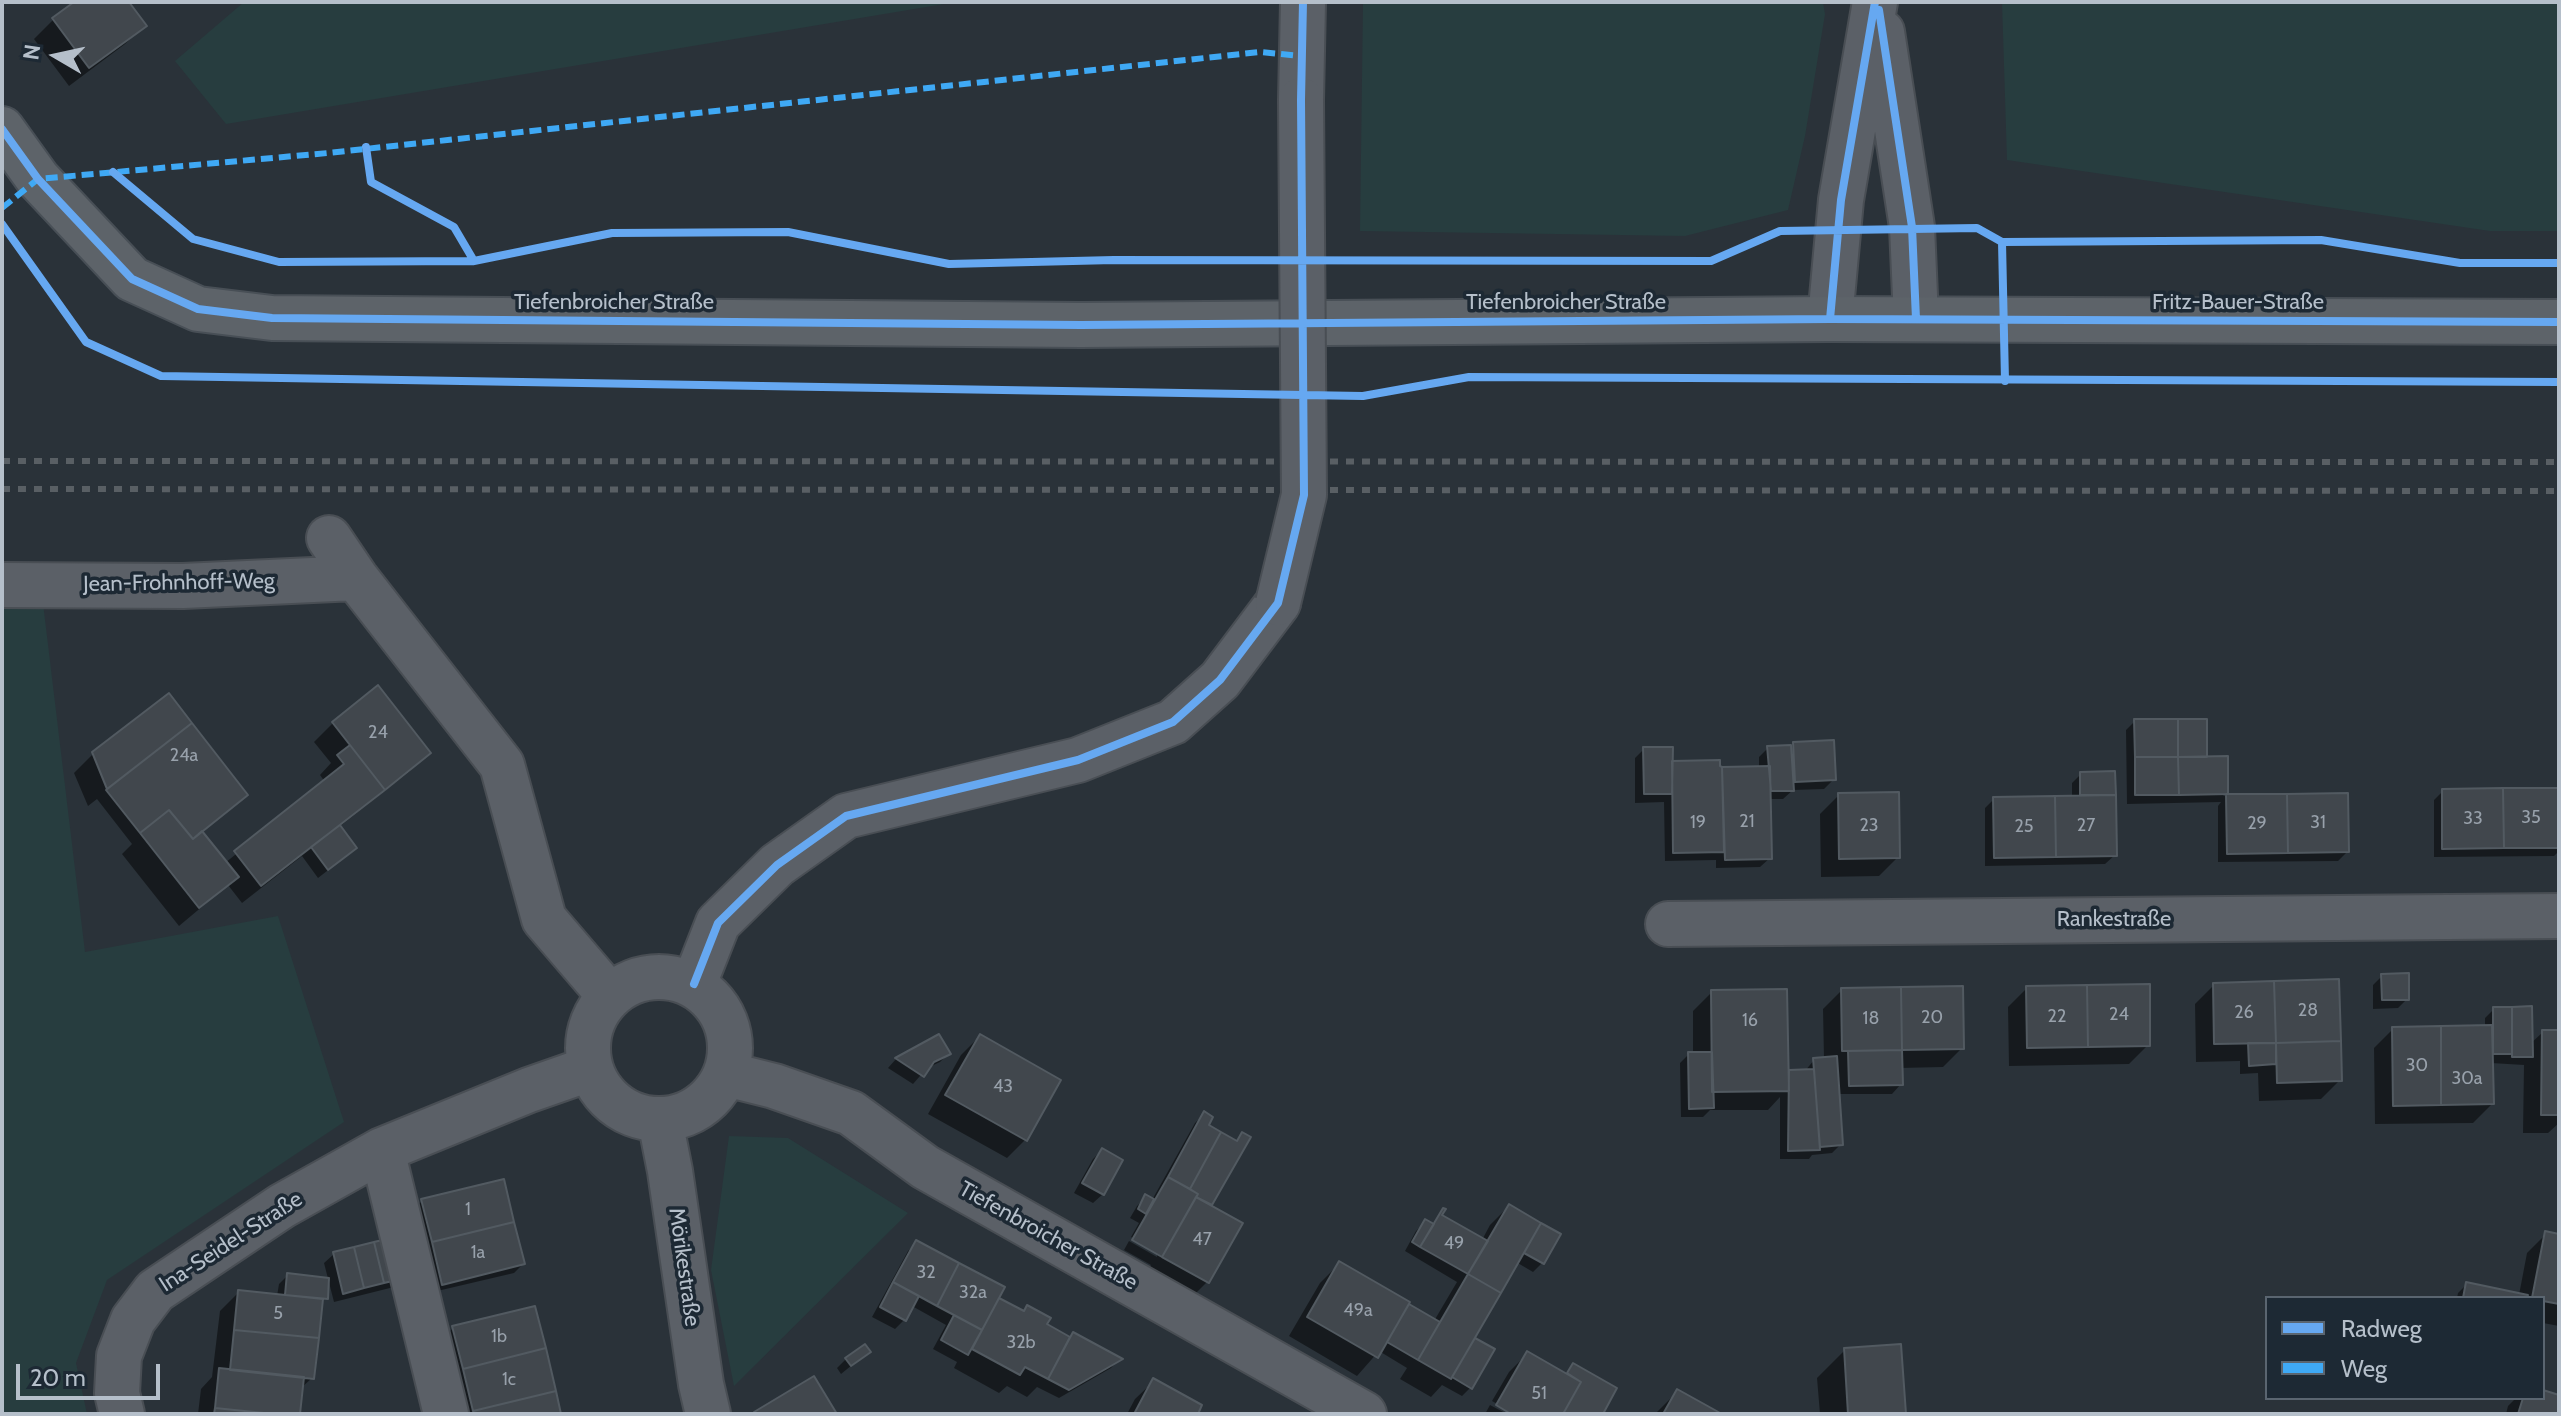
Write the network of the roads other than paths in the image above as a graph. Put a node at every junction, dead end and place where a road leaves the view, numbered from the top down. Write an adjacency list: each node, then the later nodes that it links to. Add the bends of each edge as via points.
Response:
1 (1303, 2): 12 (street, bridge, via 1304,495 1278,603 1220,680 1173,722 1078,760 846,816 777,865 718,923)
2 (1876, 2): 4 (street, via 1841,200); 5 (street, via 1912,227)
3 (2, 129): 4 (main road, Tiefenbroicher Straße, via 38,179 132,279 198,309 272,318 1081,325)
4 (1830, 319): 5 (main road, Tiefenbroicher Straße)
5 (1916, 319): 6 (main road, Fritz-Bauer-Straße)
6 (2559, 322)
7 (329, 538): 8 (street)
8 (356, 578): 9 (street, Jean-Frohnhoff-Weg, via 183,586); 13 (street, via 502,765 544,919)
9 (2, 585)
10 (2559, 916): 11 (street, Rankestraße)
11 (1668, 924)
12 (694, 984): 13 (street, via 664,975 634,979); 15 (street, via 719,1007 731,1040)
13 (609, 995): 14 (street, via 593,1017)
14 (589, 1069): 16 (street, via 617,1105 630,1114); 17 (street, Ina-Seidel-Straße)
15 (726, 1074): 16 (street, via 711,1098 688,1114); 21 (street, Tiefenbroicher Straße, via 851,1113 925,1167)
16 (660, 1120): 20 (street, Mörikestraße)
17 (382, 1150): 18 (street, Ina-Seidel-Straße, via 282,1206 155,1291 133,1320 119,1356); 19 (street)
18 (122, 1414)
19 (446, 1414)
20 (708, 1414)
21 (1364, 1414)

